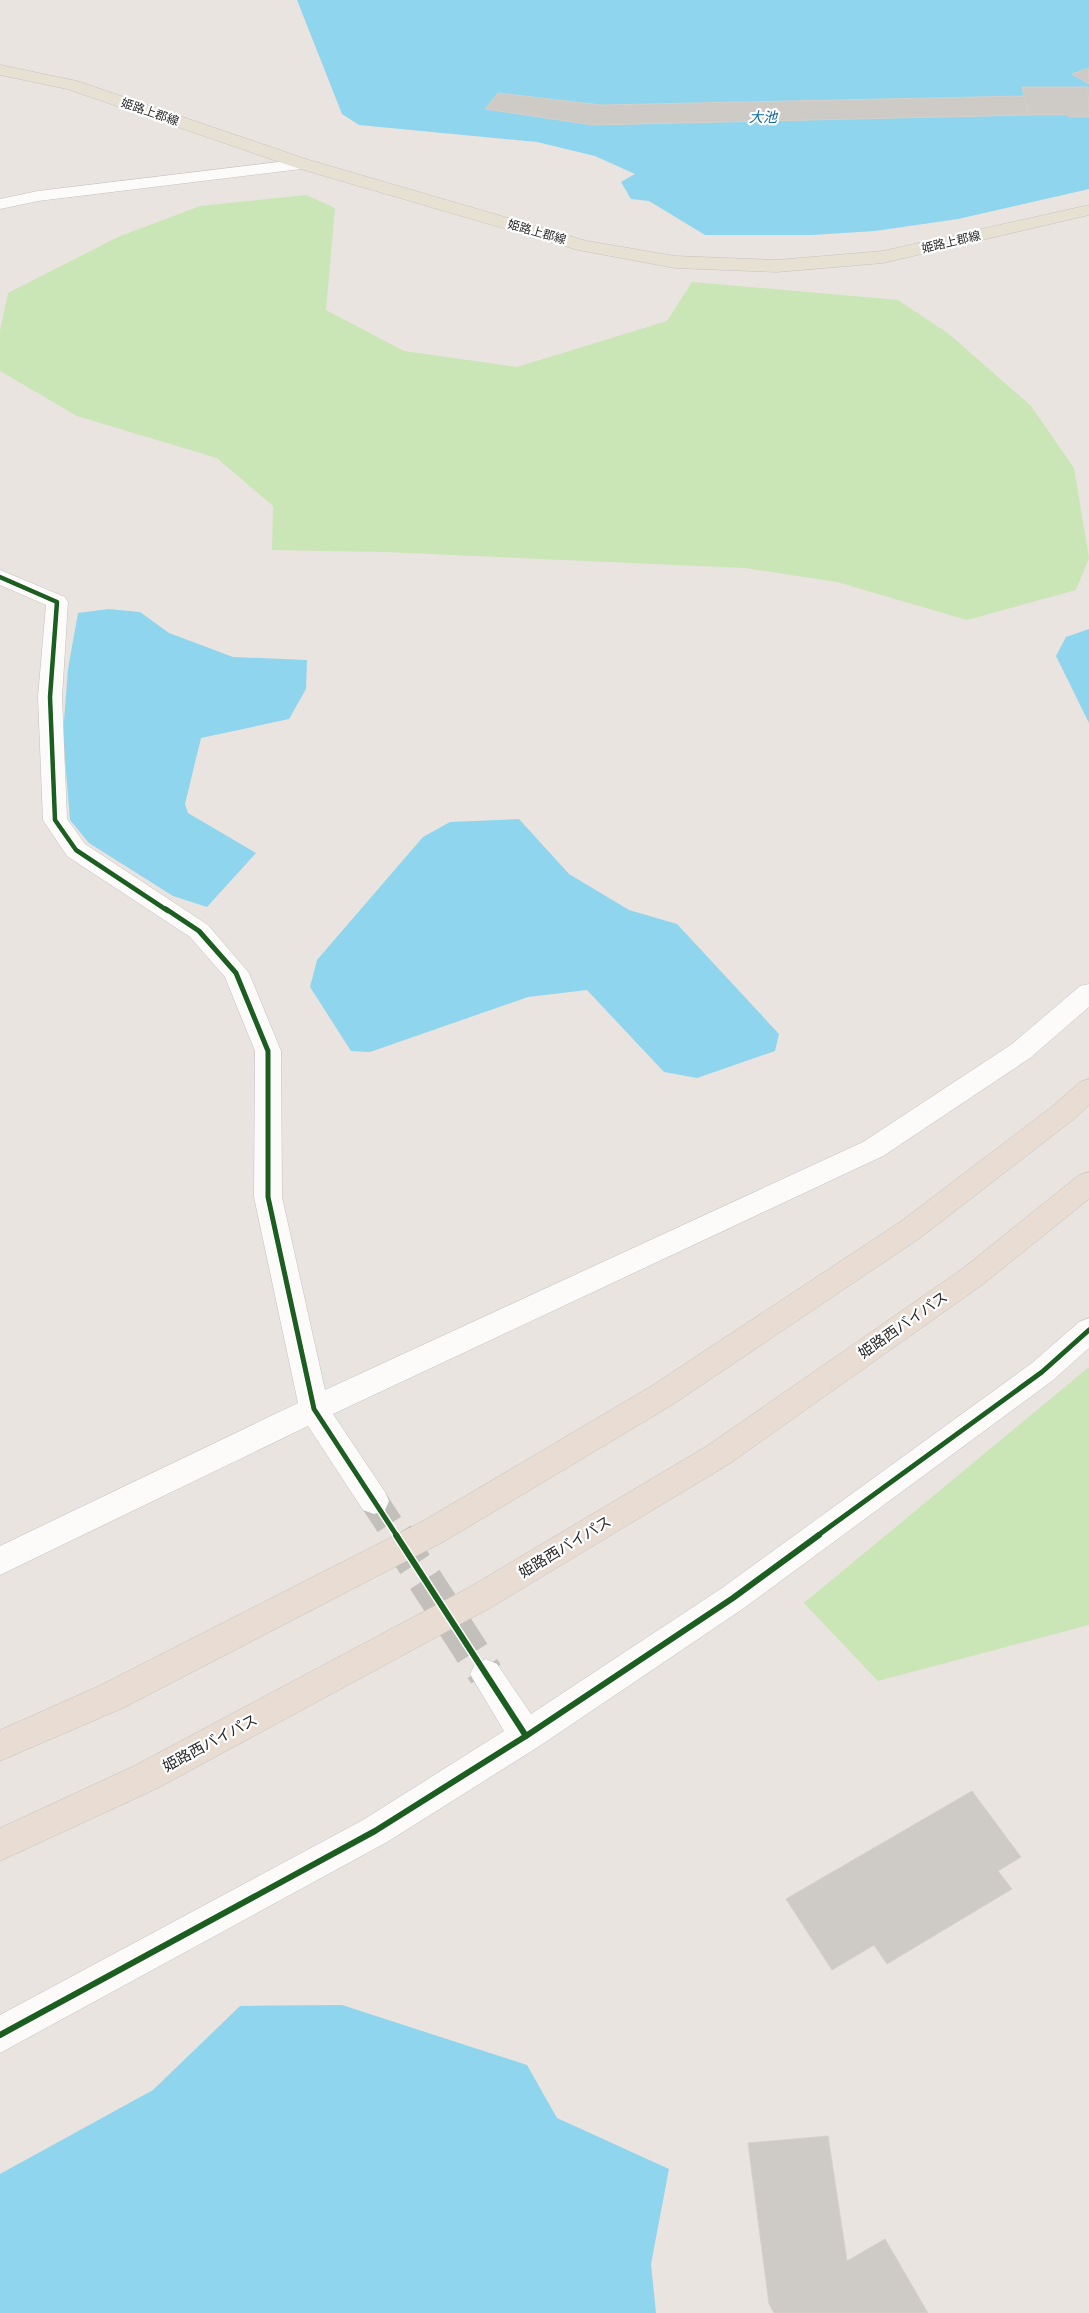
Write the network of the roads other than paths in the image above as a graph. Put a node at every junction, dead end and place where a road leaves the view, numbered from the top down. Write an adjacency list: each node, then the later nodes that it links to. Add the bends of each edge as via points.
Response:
1 (0, 70): 2 (main road, 姫路上郡線, via 71,85)
2 (303, 164): 3 (street, via 38,196); 4 (main road, 姫路上郡線, via 584,246 675,262 777,266 883,258)
3 (0, 204)
4 (1089, 210)
5 (0, 577): 10 (street, via 57,602 50,697 55,820 76,850 199,931 236,973 268,1051 268,1197)
6 (1089, 993): 10 (street, via 1022,1051 873,1149)
7 (1089, 1089): 15 (highway, via 1064,1112 910,1230 661,1396 434,1532 111,1697)
8 (1089, 1183): 16 (highway, 姫路西バイパス, via 972,1276 718,1455 479,1598 146,1777)
9 (1089, 1330): 14 (street, via 1042,1372 734,1598)
10 (314, 1409): 11 (street); 12 (street)
11 (374, 1502)
12 (0, 1561)
13 (486, 1674): 14 (street)
14 (526, 1736): 17 (street, via 375,1831)
15 (0, 1746)
16 (0, 1845)
17 (0, 2035)

